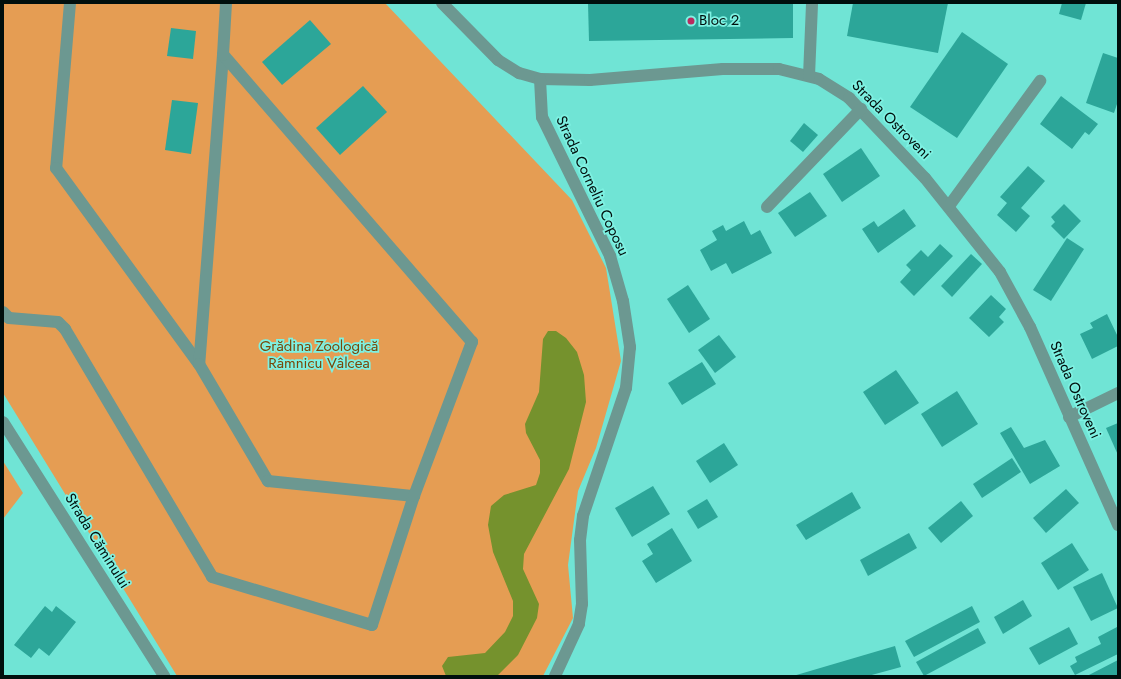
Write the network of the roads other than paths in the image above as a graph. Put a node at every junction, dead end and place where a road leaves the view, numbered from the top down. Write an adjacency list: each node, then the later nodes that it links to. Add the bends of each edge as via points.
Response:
1 (70, 3): 13 (street, via 56,168)
2 (226, 3): 5 (street)
3 (442, 3): 7 (street, Strada Ostroveni, via 498,60 519,73)
4 (812, 3): 6 (street)
5 (223, 55): 13 (street); 17 (street, via 472,342)
6 (809, 76): 7 (street, Strada Ostroveni, via 752,68 590,80); 9 (street, Strada Ostroveni, via 839,90)
7 (540, 79): 20 (street, Strada Corneliu Coposu, via 542,117 610,256 623,301 630,347 626,388 584,516 580,540 582,604 579,624)
8 (1040, 81): 11 (street)
9 (861, 109): 10 (street); 11 (street, Strada Ostroveni)
10 (767, 206)
11 (949, 206): 15 (street, Strada Ostroveni, via 1000,272 1017,301)
12 (3, 312): 17 (street, via 9,318 58,322 65,329 212,577 372,625)
13 (199, 364): 17 (street, via 268,481)
14 (1118, 392): 15 (street)
15 (1069, 417): 18 (street, Strada Ostroveni)
16 (3, 422): 19 (street, Strada Căminului)
17 (414, 496)
18 (1118, 525)
19 (164, 676)
20 (555, 676)

